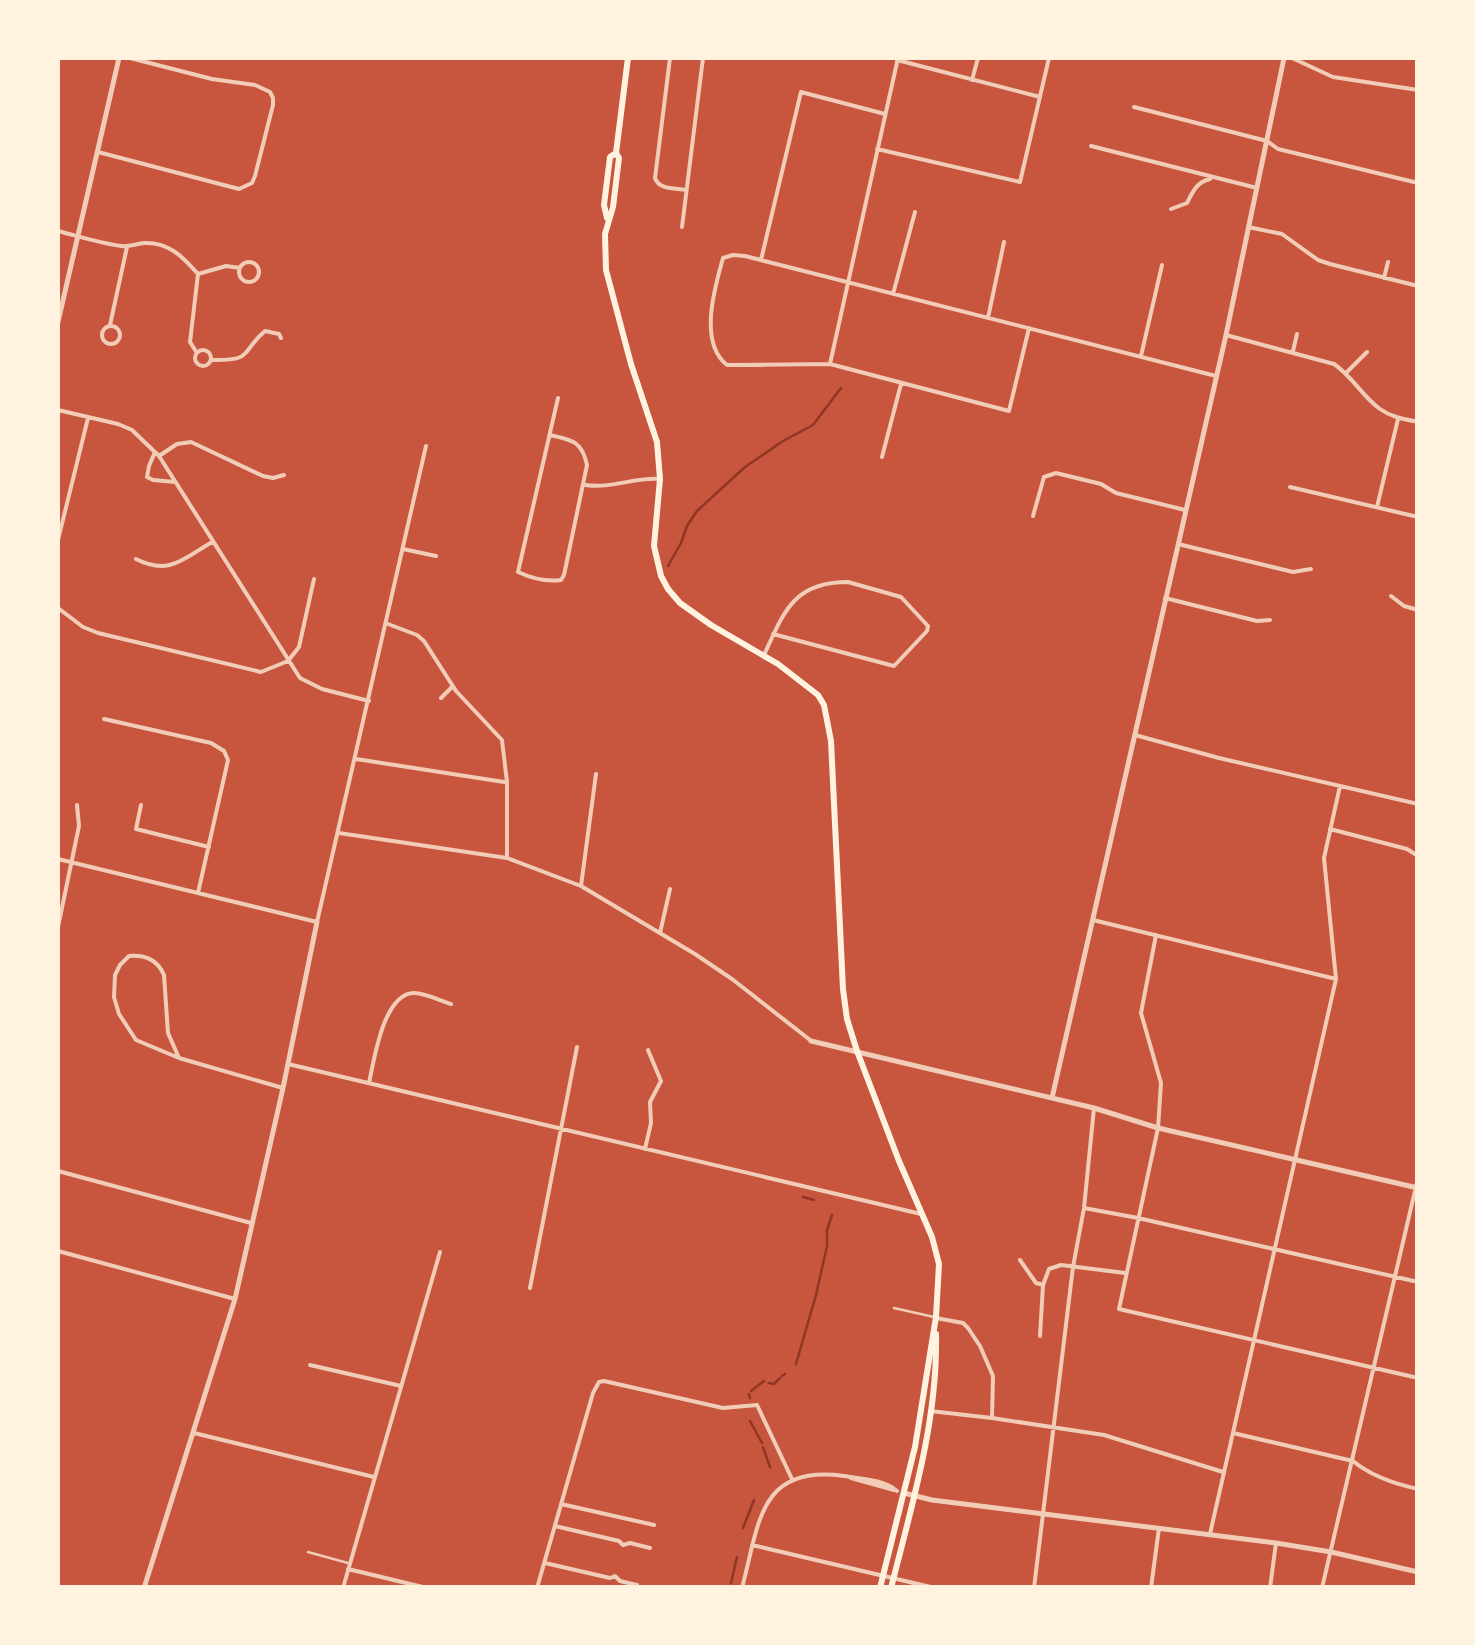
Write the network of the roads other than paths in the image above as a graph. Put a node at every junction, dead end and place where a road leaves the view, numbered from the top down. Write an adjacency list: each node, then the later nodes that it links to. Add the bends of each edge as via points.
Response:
1 (119, 58): 19 (street)
2 (130, 58): 19 (street, via 270,92 273,105 256,176 238,190)
3 (628, 58): 67 (main road, via 606,270 658,442)
4 (670, 58): 23 (street, via 655,180)
5 (704, 58): 23 (street)
6 (898, 58): 11 (street); 15 (street)
7 (978, 58): 11 (street)
8 (1049, 58): 13 (street)
9 (1284, 58): 16 (street)
10 (1292, 58): 12 (street, via 1333,77)
11 (972, 80): 13 (street)
12 (1418, 90)
13 (1040, 97): 18 (street, via 1020,182)
14 (1134, 107): 16 (street)
15 (885, 114): 18 (street); 32 (street, via 801,92)
16 (1267, 141): 21 (street, via 1278,150); 22 (street)
17 (1091, 146): 20 (street)
18 (877, 149): 38 (street)
19 (97, 152): 29 (street)
20 (1215, 178): 22 (street); 24 (street, via 1202,180 1188,203)
21 (1418, 183)
22 (1256, 188): 27 (street)
23 (686, 190): 26 (street)
24 (1172, 209)
25 (915, 212): 40 (street)
26 (682, 226)
27 (1248, 227): 37 (street, via 1282,234 1318,260); 45 (street)
28 (58, 231): 29 (street)
29 (78, 236): 31 (street); 42 (street)
30 (1004, 242): 41 (street)
31 (127, 247): 36 (street, via 173,249); 43 (street)
32 (761, 260): 38 (street); 53 (street, via 722,258 711,302 716,351 727,365)
33 (1388, 262): 37 (street)
34 (1162, 265): 51 (street)
35 (240, 268): 36 (street)
36 (198, 274): 50 (street, via 190,342)
37 (1384, 278): 39 (street)
38 (848, 282): 40 (street); 53 (street)
39 (1418, 286)
40 (894, 294): 41 (street)
41 (988, 318): 44 (street)
42 (58, 322)
43 (110, 325)
44 (1029, 328): 51 (street); 56 (street, via 1009,411)
45 (1226, 334): 48 (street); 55 (street)
46 (1297, 334): 48 (street)
47 (281, 338): 52 (street, via 265,331 242,357)
48 (1292, 351): 54 (street)
49 (1366, 352): 54 (street)
50 (197, 353): 52 (street, via 206,350); 52 (street, via 198,364)
51 (1141, 356): 55 (street)
52 (212, 360)
53 (830, 364): 56 (street)
54 (1347, 372): 60 (street, via 1382,411)
55 (1216, 376): 72 (street)
56 (902, 382): 65 (street)
57 (558, 398): 62 (street)
58 (58, 410): 59 (street)
59 (88, 417): 64 (street, via 132,430); 75 (street)
60 (1398, 418): 61 (street); 71 (street)
61 (1418, 422)
62 (550, 435): 69 (street, via 570,439 584,452); 69 (street, via 518,572 561,580)
63 (426, 446): 78 (street)
64 (157, 454): 66 (street, via 191,442 263,476); 68 (street); 68 (street, via 147,476)
65 (882, 457)
66 (284, 474)
67 (660, 479): 69 (street); 90 (main road, via 654,546 668,589)
68 (176, 482): 76 (street)
69 (584, 485)
70 (1290, 487): 71 (street)
71 (1377, 507): 74 (street)
72 (1186, 510): 73 (street, via 1056,473 1044,477); 77 (street)
73 (1033, 516)
74 (1418, 517)
75 (58, 540)
76 (212, 542): 80 (street, via 168,567); 91 (street)
77 (1178, 544): 81 (street, via 1293,572); 84 (street)
78 (402, 548): 79 (street); 88 (street)
79 (436, 556)
80 (136, 559)
81 (1311, 570)
82 (314, 579): 91 (street, via 299,647)
83 (1390, 596): 86 (street)
84 (1166, 598): 87 (street); 96 (street)
85 (58, 608): 91 (street, via 83,628 256,673)
86 (1418, 610)
87 (1270, 620)
88 (387, 624): 92 (street, via 418,635); 94 (street)
89 (774, 634): 89 (street, via 799,594 840,582 901,597 928,626 894,666); 90 (street)
90 (764, 655): 124 (main road, via 818,695 828,720 843,989)
91 (288, 661): 94 (street, via 309,684)
92 (453, 686): 93 (street); 99 (street, via 502,740)
93 (441, 698)
94 (368, 701): 97 (street)
95 (104, 719): 106 (street, via 224,751 228,760)
96 (1135, 735): 100 (street); 114 (street)
97 (356, 759): 99 (street); 105 (street)
98 (596, 774): 111 (street)
99 (507, 782): 108 (street)
100 (1340, 786): 102 (street); 104 (street)
101 (140, 804): 106 (street, via 136,829)
102 (1418, 804)
103 (77, 805): 110 (street)
104 (1330, 829): 107 (street); 119 (street, via 1324,871)
105 (339, 833): 108 (street); 115 (street)
106 (210, 847): 113 (street)
107 (1418, 856)
108 (507, 858): 111 (street)
109 (58, 859): 110 (street)
110 (72, 862): 113 (street); 116 (street)
111 (581, 886): 117 (street)
112 (670, 889): 117 (street)
113 (198, 894): 115 (street)
114 (1093, 920): 118 (street); 129 (street)
115 (317, 922): 126 (street)
116 (58, 927)
117 (660, 933): 121 (street)
118 (1156, 935): 119 (street); 131 (street, via 1142,1012 1161,1082)
119 (1336, 979): 134 (street)
120 (451, 1004): 127 (street, via 413,993 396,1004 383,1023)
121 (811, 1040): 124 (street)
122 (577, 1047): 132 (street)
123 (648, 1050): 133 (street, via 662,1081 650,1102)
124 (857, 1052): 129 (street); 139 (main road)
125 (179, 1058): 125 (street, via 168,1034 161,967 130,956 115,975 118,1014 136,1040); 128 (street)
126 (288, 1064): 127 (street); 128 (street)
127 (368, 1084): 132 (street)
128 (284, 1088): 141 (street)
129 (1052, 1098): 130 (street)
130 (1094, 1108): 131 (street); 138 (street)
131 (1158, 1128): 134 (street); 140 (street)
132 (560, 1129): 133 (street); 151 (street)
133 (646, 1149): 139 (street)
134 (1294, 1159): 137 (street); 142 (street)
135 (58, 1172): 141 (street)
136 (1418, 1178): 137 (street)
137 (1416, 1188): 148 (street)
138 (1084, 1208): 140 (street); 146 (street)
139 (922, 1214): 154 (main road, via 940,1264)
140 (1138, 1218): 142 (street); 147 (street)
141 (252, 1223): 152 (street)
142 (1273, 1249): 148 (street); 156 (street)
143 (58, 1252): 152 (street)
144 (440, 1252): 160 (street)
145 (1020, 1260): 150 (street)
146 (1073, 1267): 147 (street); 150 (street, via 1054,1265); 163 (street)
147 (1125, 1273): 156 (street, via 1119,1309)
148 (1395, 1277): 149 (street); 158 (street)
149 (1418, 1282)
150 (1043, 1285): 155 (street)
151 (530, 1288)
152 (235, 1299): 164 (street)
153 (894, 1308): 154 (lane)
154 (936, 1318): 161 (main road); 162 (street, via 962,1323 980,1346 993,1376); 171 (main road, via 915,1448)
155 (1040, 1336)
156 (1252, 1340): 158 (street); 165 (street)
157 (310, 1365): 160 (street)
158 (1374, 1368): 159 (street); 166 (street)
159 (1418, 1378)
160 (401, 1386): 168 (street)
161 (930, 1411): 162 (street); 172 (main road)
162 (992, 1418): 163 (street)
163 (1054, 1426): 167 (street); 174 (street)
164 (194, 1433): 168 (street); 191 (street)
165 (1232, 1433): 166 (street); 167 (street)
166 (1353, 1461): 170 (street); 183 (street)
167 (1224, 1472): 178 (street)
168 (375, 1477): 185 (street)
169 (792, 1479): 171 (street, via 828,1473); 173 (street, via 757,1404 723,1408 604,1381 593,1393); 180 (street, via 763,1510)
170 (1418, 1489)
171 (900, 1492): 172 (street); 187 (main road)
172 (913, 1495): 174 (street); 188 (main road)
173 (562, 1504): 175 (street); 176 (street)
174 (1042, 1513): 177 (street); 198 (street)
175 (555, 1526): 181 (street); 184 (street)
176 (654, 1526)
177 (1159, 1528): 178 (street); 199 (street)
178 (1210, 1534): 179 (street)
179 (1276, 1543): 183 (street); 200 (street)
180 (752, 1545): 187 (street); 195 (street)
181 (650, 1548)
182 (308, 1552): 185 (lane)
183 (1332, 1552): 186 (street); 201 (street)
184 (544, 1562): 189 (street); 190 (street)
185 (349, 1566): 192 (street); 193 (street)
186 (1418, 1572)
187 (883, 1576): 188 (street); 196 (main road)
188 (892, 1583): 197 (street)
189 (637, 1585)
190 (538, 1586): 194 (street)
191 (144, 1588)
192 (343, 1588)
193 (426, 1588)
194 (547, 1588)
195 (742, 1588)
196 (880, 1588)
197 (935, 1588)
198 (1034, 1588)
199 (1152, 1588)
200 (1270, 1588)
201 (1322, 1588)

